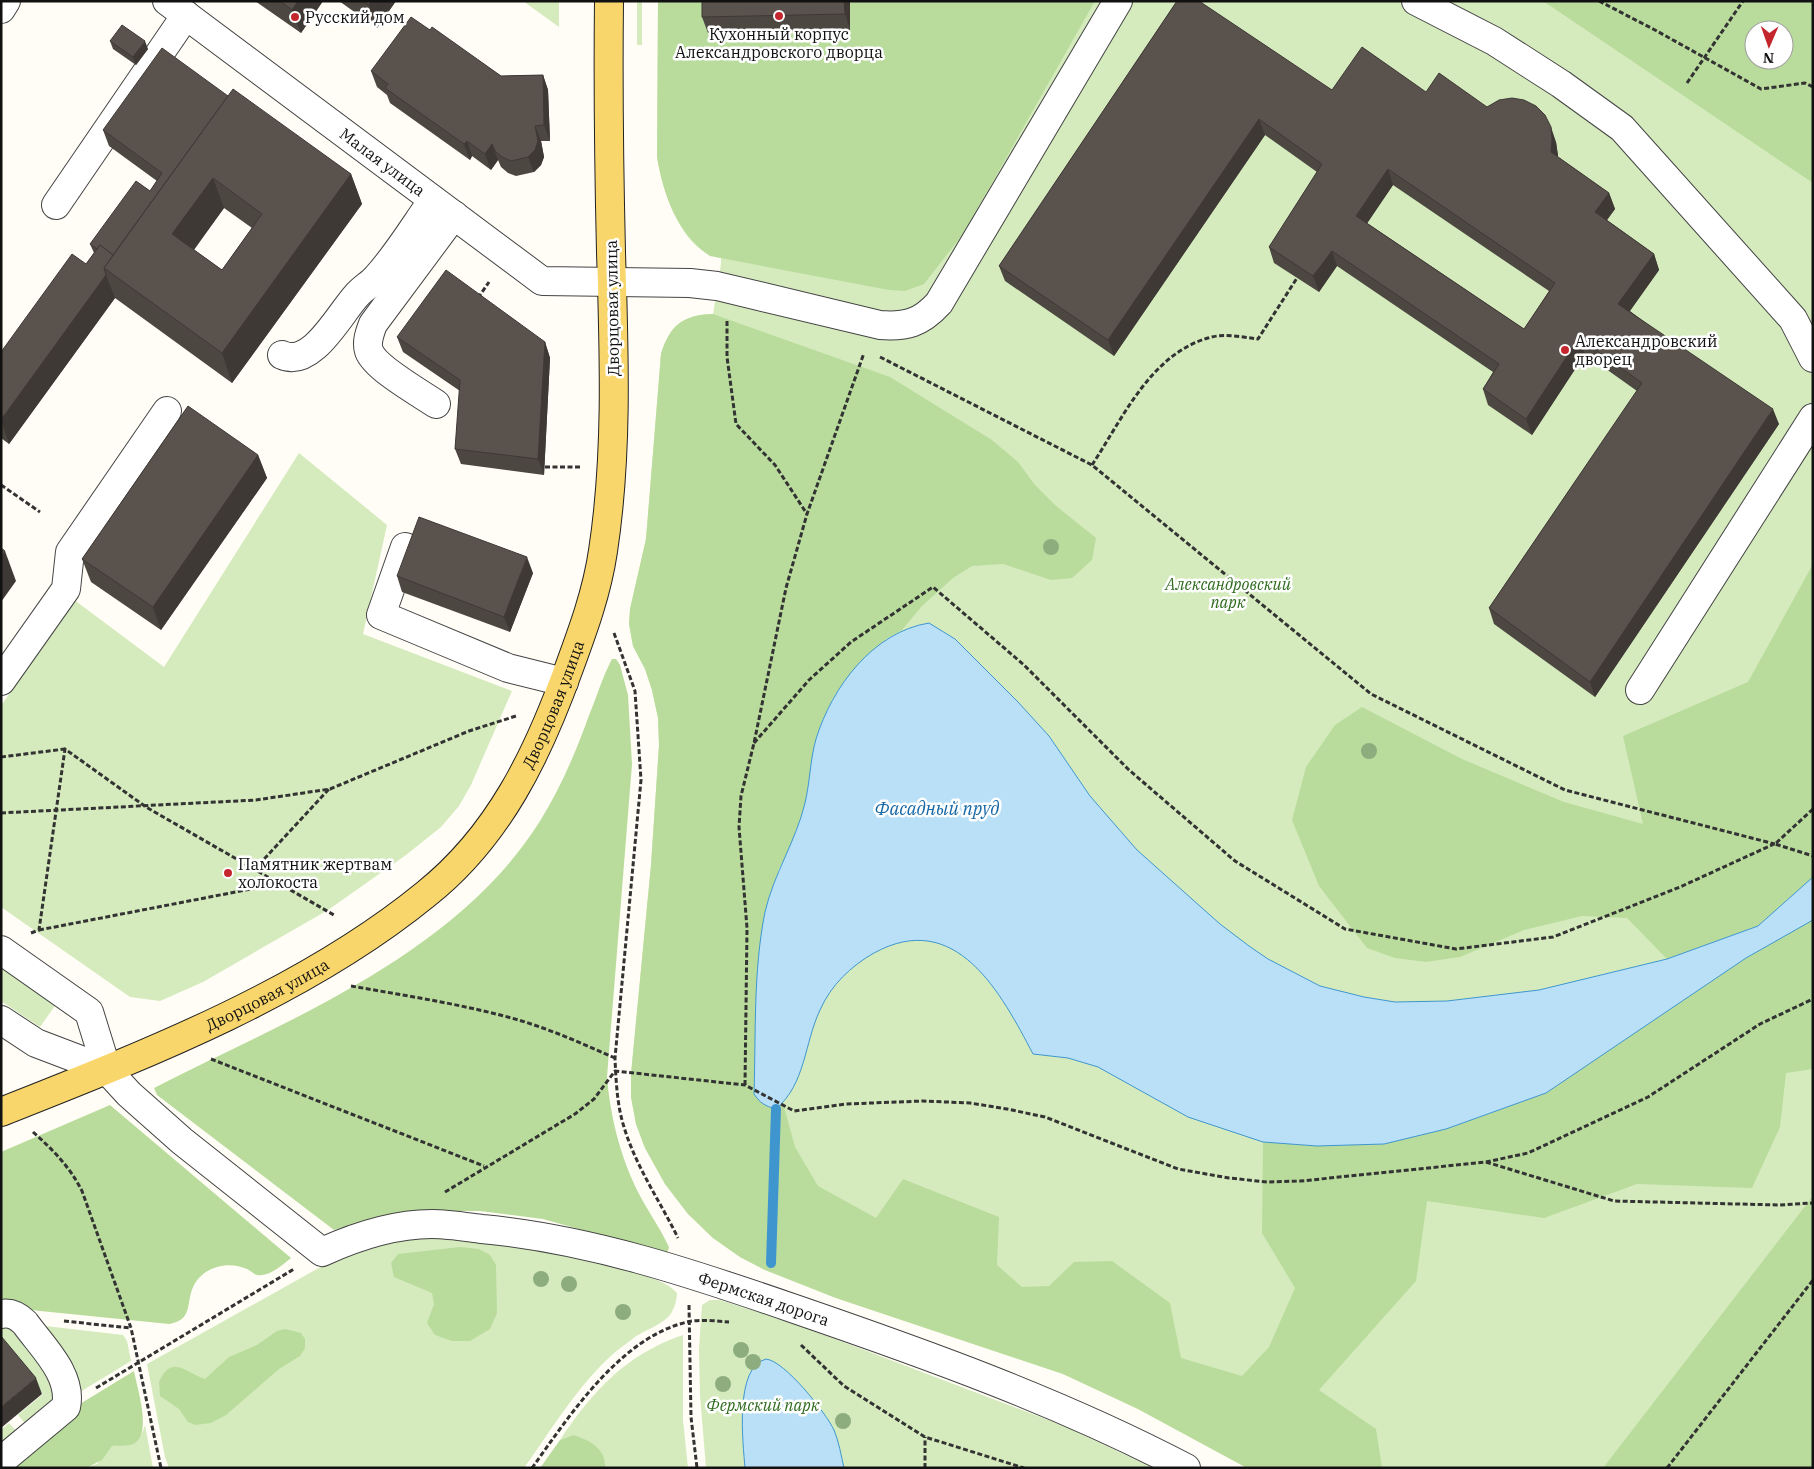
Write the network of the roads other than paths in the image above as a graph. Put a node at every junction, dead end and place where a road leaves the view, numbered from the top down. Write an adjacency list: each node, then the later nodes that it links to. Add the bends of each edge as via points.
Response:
1 (6, 1): 6 (street)
2 (609, 1): 10 (main road, Дворцовая улица)
3 (1118, 1): 10 (street, Малая улица, via 939,303 914,323 880,325 717,286)
4 (1416, 1): 12 (street, via 1494,41 1622,128 1794,319)
5 (176, 8): 7 (street, Малая улица); 8 (street)
6 (1, 9)
7 (433, 200): 9 (street, Малая улица); 11 (street, via 377,278 357,294 328,333 298,358)
8 (56, 205)
9 (454, 215): 10 (street, Малая улица, via 542,281); 13 (street, via 373,324 368,337 369,350 375,361)
10 (612, 282): 18 (main road, Дворцовая улица, via 614,394 609,507 594,596)
11 (282, 356)
12 (1813, 358)
13 (436, 404)
14 (167, 411): 17 (street, via 70,552 66,589)
15 (1813, 418): 19 (street)
16 (405, 547): 18 (street, via 381,616 508,668)
17 (1, 681)
18 (564, 682): 22 (main road, Дворцовая улица, via 535,751 509,801 479,842 428,893 374,934 258,1000)
19 (1640, 690)
20 (1, 950): 22 (street, via 89,1012)
21 (1, 1020): 22 (street, via 36,1043)
22 (107, 1070): 23 (main road, Дворцовая улица); 26 (street, Фермская дорога, via 182,1141 322,1252 368,1234 396,1227 432,1224 562,1240 688,1273 891,1342 1072,1412)
23 (1, 1112)
24 (10, 1315): 25 (street, via 56,1365 68,1394 66,1407)
25 (1, 1461)
26 (1186, 1468)

